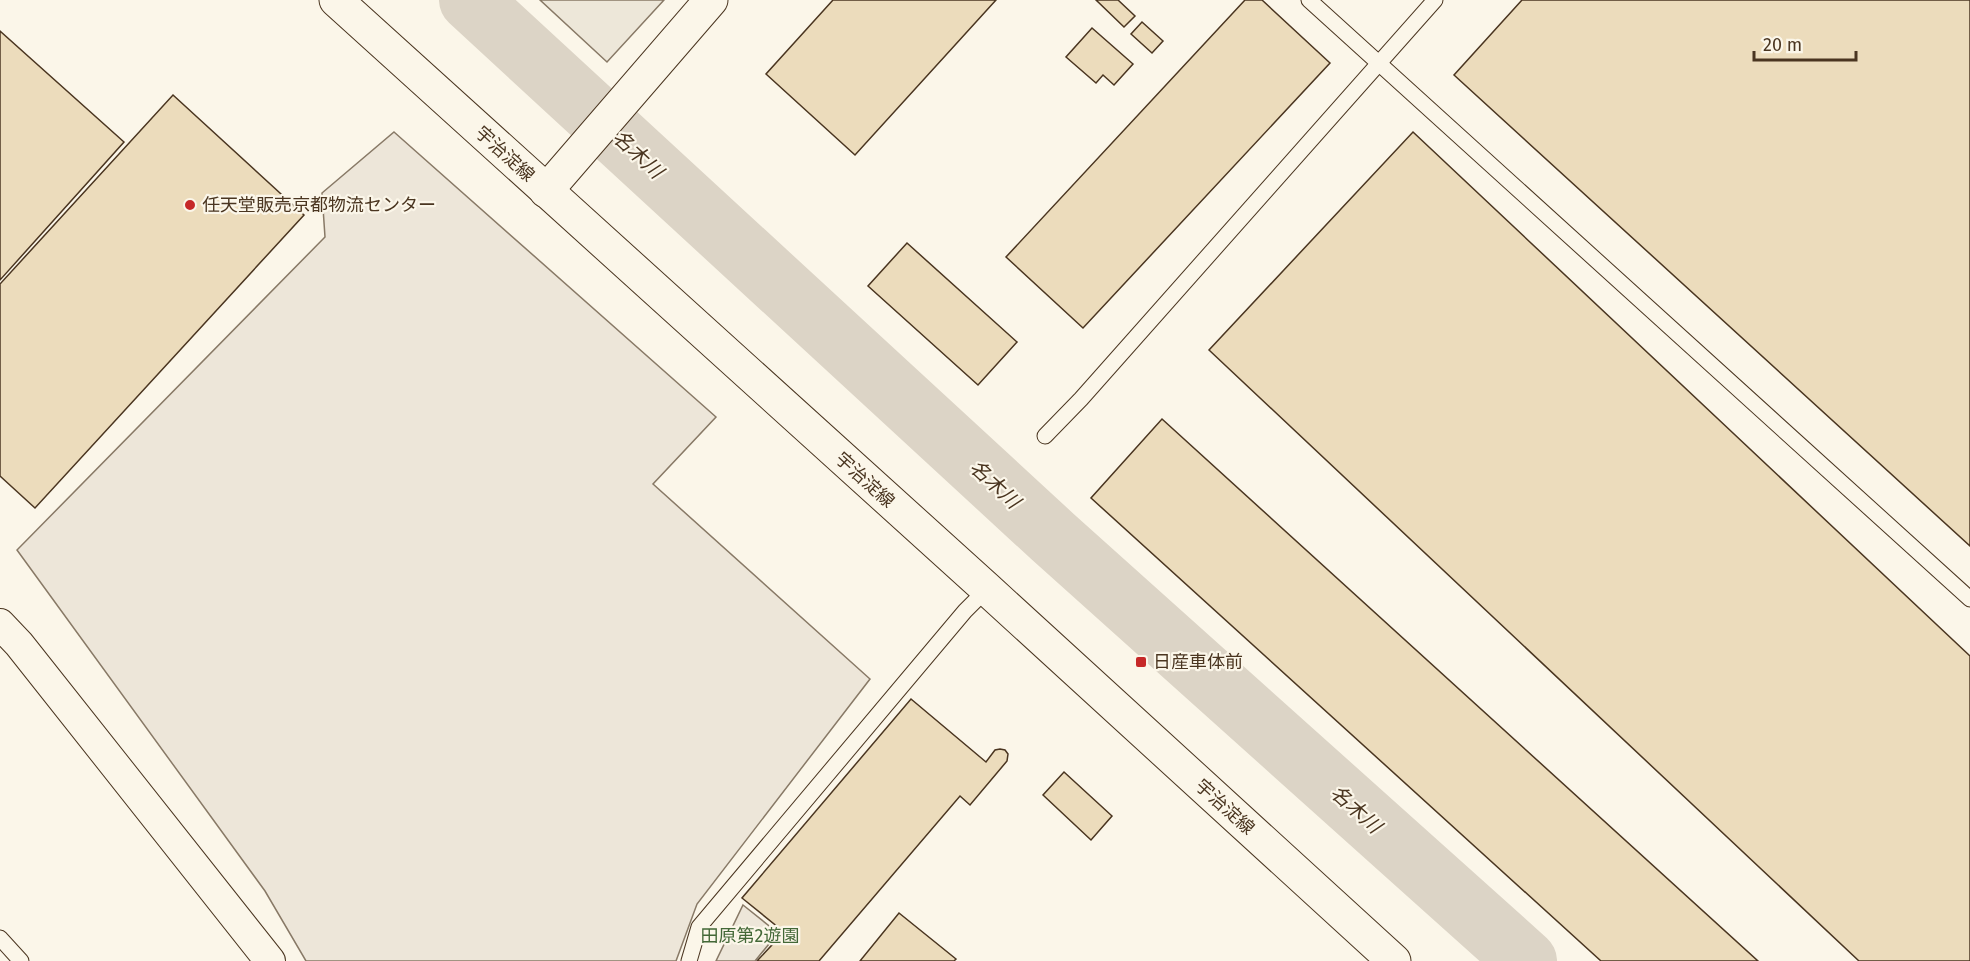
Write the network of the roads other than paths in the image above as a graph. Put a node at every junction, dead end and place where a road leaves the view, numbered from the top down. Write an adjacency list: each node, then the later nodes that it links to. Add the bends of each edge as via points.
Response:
1 (336, 0): 6 (main road, 宇治淀線)
2 (711, 0): 6 (main road)
3 (1309, 0): 5 (lane)
4 (1435, 0): 5 (lane)
5 (1378, 64): 7 (lane); 9 (lane)
6 (546, 191): 8 (main road, 宇治淀線)
7 (1046, 436)
8 (987, 589): 14 (lane, via 699,927); 15 (main road, 宇治淀線)
9 (1970, 599)
10 (0, 624): 13 (street)
11 (0, 938): 12 (lane)
12 (21, 961)
13 (270, 961)
14 (689, 961)
15 (1394, 961)

